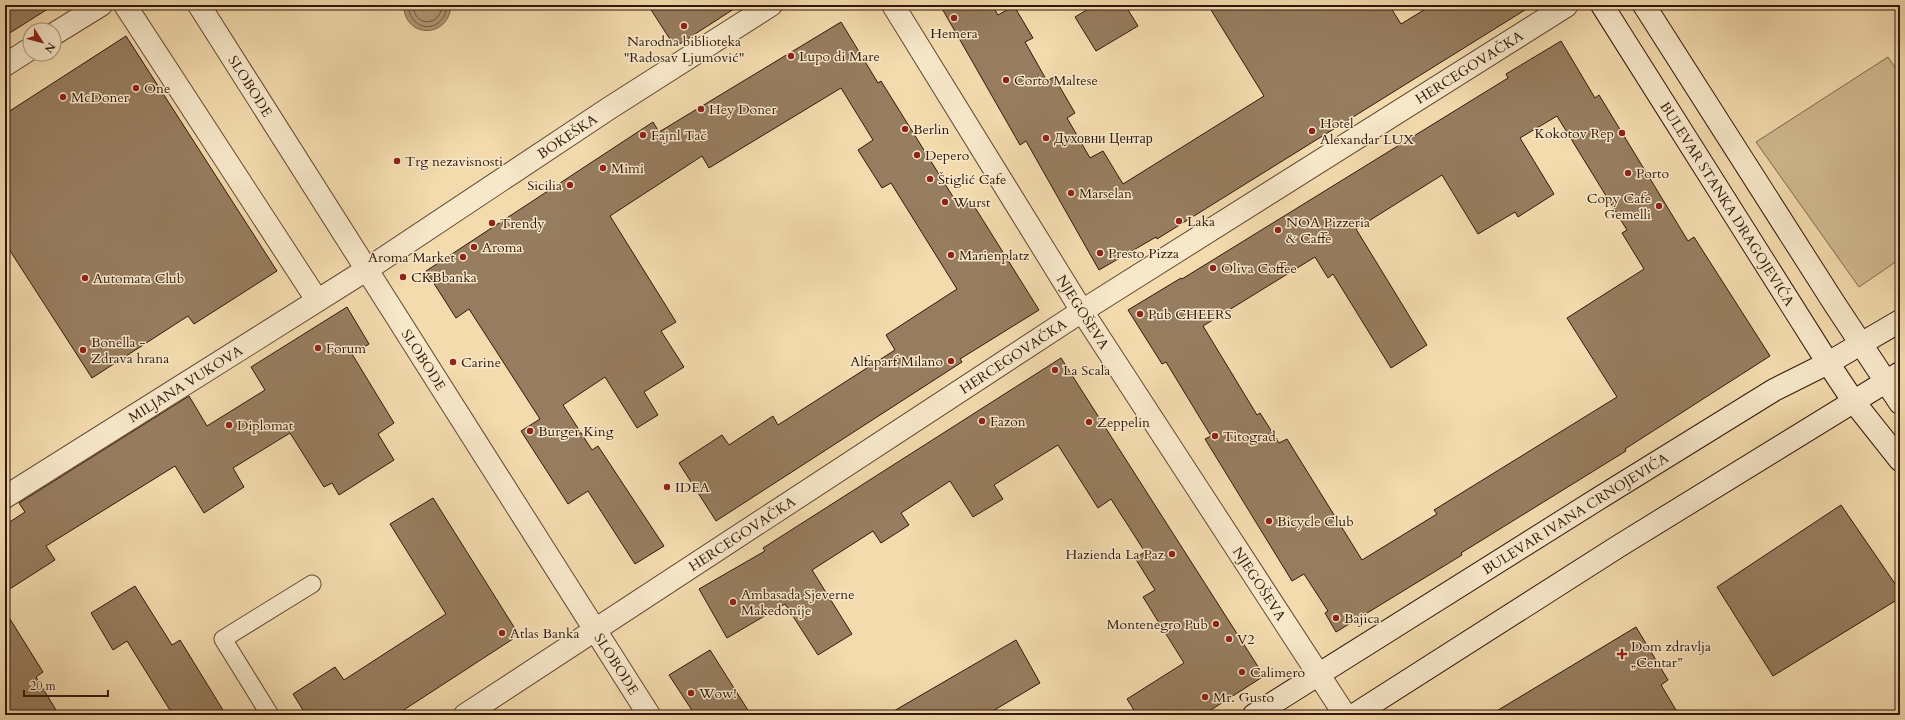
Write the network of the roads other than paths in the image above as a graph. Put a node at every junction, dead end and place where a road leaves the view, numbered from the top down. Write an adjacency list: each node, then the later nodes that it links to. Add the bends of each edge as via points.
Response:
1 (100, 5): 9 (street)
2 (125, 5): 13 (street)
3 (199, 5): 12 (street, SLOBODE)
4 (771, 5): 12 (street, BOKEŠKA)
5 (893, 5): 14 (street, NJEGOŠEVA)
6 (1602, 5): 17 (street, BULEVAR STANKA DRAGOJEVIĆA)
7 (1644, 5): 16 (street)
8 (1566, 6): 14 (street, HERCEGOVAČKA)
9 (62, 29)
10 (22, 54): 11 (street)
11 (5, 65)
12 (366, 270): 13 (street, MILJANA VUKOVA); 24 (street, SLOBODE)
13 (317, 300): 22 (street, MILJANA VUKOVA)
14 (1082, 311): 24 (street, HERCEGOVAČKA); 25 (street, NJEGOŠEVA)
15 (1900, 321): 16 (street, BULEVAR IVANA CRNOJEVIĆA)
16 (1862, 344): 17 (street, BULEVAR IVANA CRNOJEVIĆA); 18 (street)
17 (1828, 362): 19 (street, BULEVAR STANKA DRAGOJEVIĆA); 25 (street, BULEVAR IVANA CRNOJEVIĆA, via 1774,390)
18 (1893, 378): 19 (street); 20 (street)
19 (1854, 402): 21 (street, BULEVAR STANKA DRAGOJEVIĆA); 31 (street, via 1619,546)
20 (1900, 403)
21 (1900, 460)
22 (5, 497)
23 (312, 584): 26 (lane, via 223,639)
24 (595, 630): 27 (street, HERCEGOVAČKA); 28 (street, SLOBODE)
25 (1319, 674): 29 (street, BULEVAR IVANA CRNOJEVIĆA); 30 (street, NJEGOŠEVA)
26 (270, 715)
27 (465, 715)
28 (649, 715)
29 (1254, 715)
30 (1345, 715)
31 (1354, 715)

